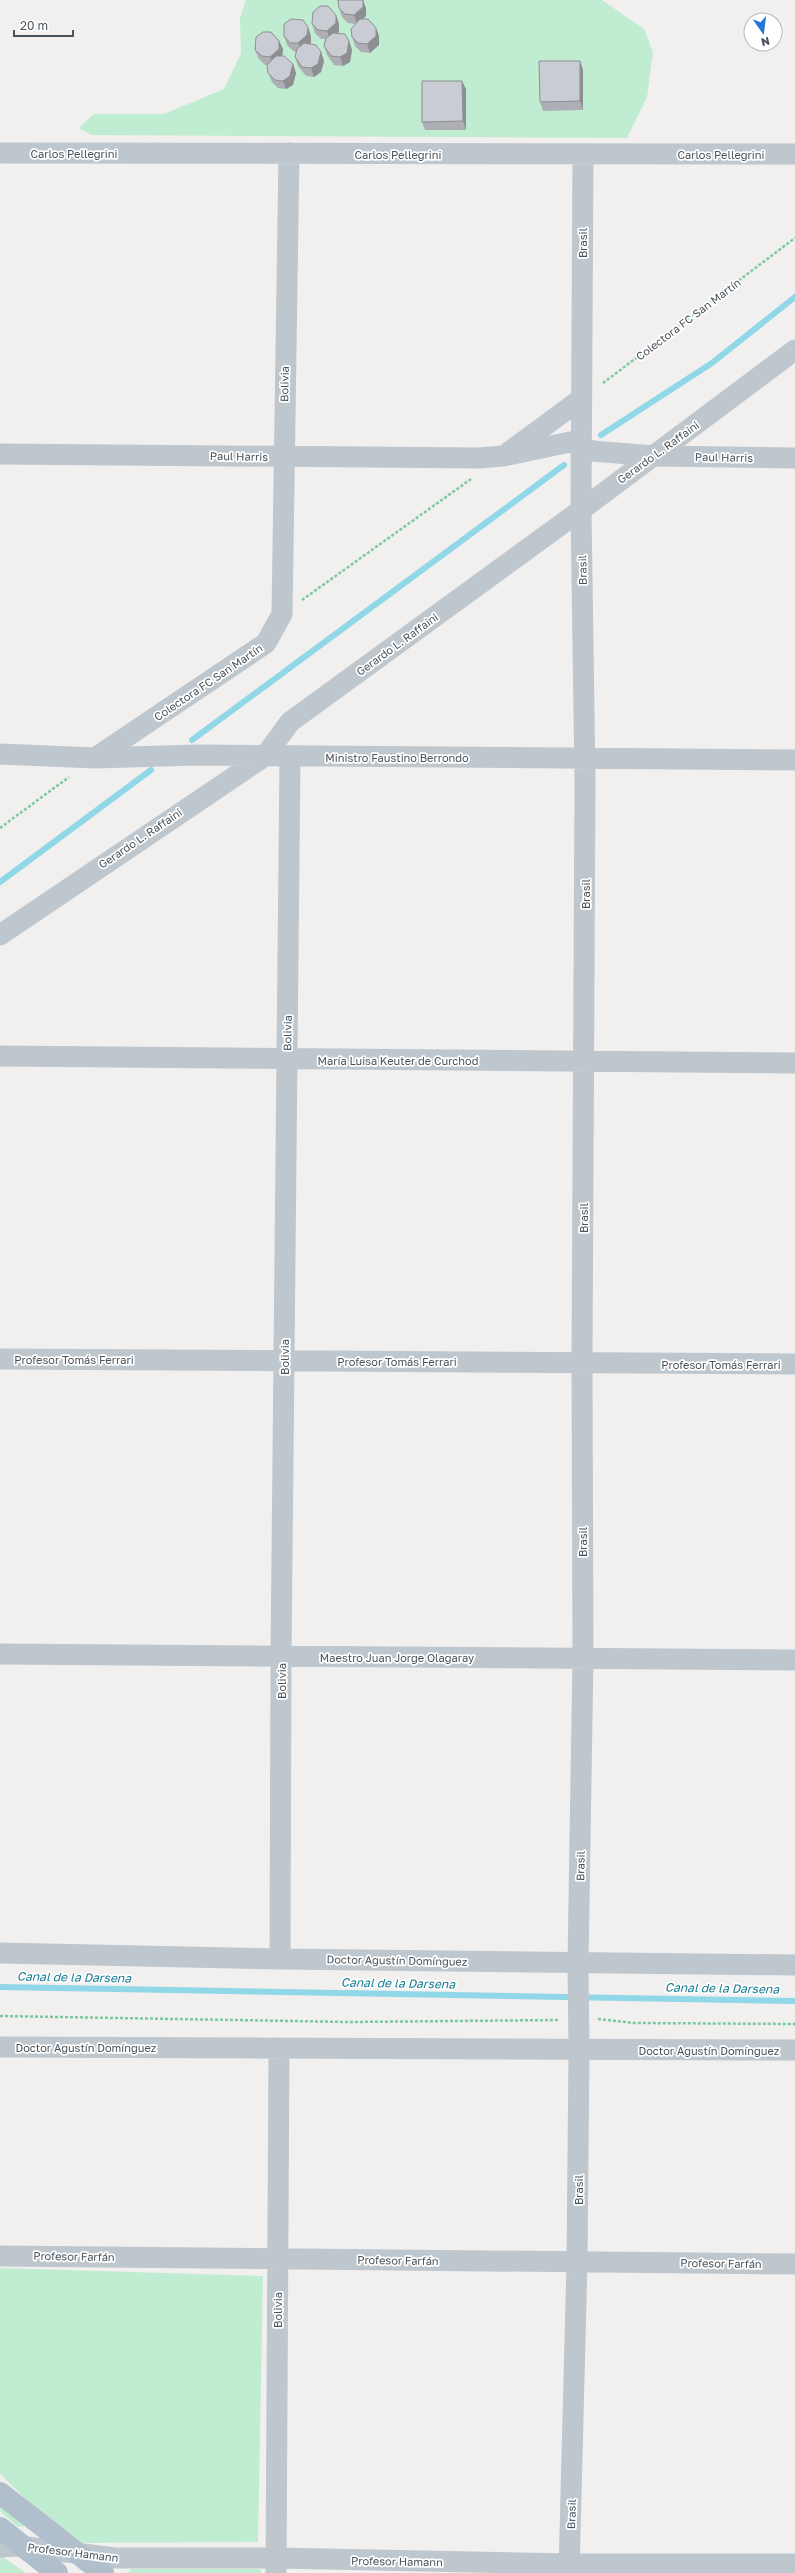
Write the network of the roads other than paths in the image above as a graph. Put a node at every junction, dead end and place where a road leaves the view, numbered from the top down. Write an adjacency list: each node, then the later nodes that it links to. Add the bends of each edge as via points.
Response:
1 (289, 153): 2 (street, Carlos Pellegrini); 4 (street, Carlos Pellegrini); 9 (street, Bolivia)
2 (0, 154)
3 (795, 154): 4 (street, Carlos Pellegrini)
4 (583, 155): 6 (street, Brasil)
5 (795, 350): 11 (street, Gerardo L. Raffaini)
6 (582, 389): 7 (street, Brasil); 10 (street)
7 (581, 447): 10 (street, Paul Harris, via 570,442); 11 (street, Paul Harris, via 592,451); 13 (street, Brasil)
8 (0, 454): 9 (street, Paul Harris)
9 (283, 456): 10 (street, Paul Harris); 14 (street, Bolivia)
10 (503, 456)
11 (654, 456): 12 (street, Paul Harris); 13 (street, Gerardo L. Raffaini)
12 (795, 458)
13 (581, 510): 16 (street, Gerardo L. Raffaini, via 290,722); 19 (street, Brasil)
14 (282, 614): 18 (street, Colectora FC San Martín, via 266,643)
15 (0, 754): 18 (street, Ministro Faustino Berrondo)
16 (265, 756): 17 (street, Ministro Faustino Berrondo); 18 (street, Ministro Faustino Berrondo); 21 (street, Gerardo L. Raffaini)
17 (290, 756): 19 (street, Ministro Faustino Berrondo); 23 (street, Bolivia)
18 (95, 758)
19 (585, 758): 20 (street, Ministro Faustino Berrondo); 24 (street, Brasil)
20 (795, 760)
21 (0, 935)
22 (0, 1056): 23 (street, María Luisa Keuter de Curchod)
23 (286, 1059): 24 (street, María Luisa Keuter de Curchod); 27 (street, Bolivia)
24 (584, 1061): 25 (street, María Luisa Keuter de Curchod); 28 (street, Brasil)
25 (795, 1063)
26 (0, 1359): 27 (street, Profesor Tomás Ferrari)
27 (284, 1361): 28 (street, Profesor Tomás Ferrari); 31 (street, Bolivia)
28 (582, 1362): 29 (street, Profesor Tomás Ferrari); 32 (street, Brasil)
29 (795, 1364)
30 (0, 1654): 31 (street, Maestro Juan Jorge Olagaray)
31 (281, 1656): 32 (street, Maestro Juan Jorge Olagaray); 35 (street, Bolivia)
32 (583, 1658): 33 (street, Maestro Juan Jorge Olagaray); 36 (street, Brasil)
33 (795, 1660)
34 (0, 1953): 35 (street, Doctor Agustín Domínguez)
35 (280, 1959): 36 (street, Doctor Agustín Domínguez)
36 (578, 1963): 37 (street, Doctor Agustín Domínguez); 40 (street, Brasil, bridge)
37 (795, 1965)
38 (0, 2047): 39 (street, Doctor Agustín Domínguez)
39 (279, 2048): 40 (street, Doctor Agustín Domínguez); 43 (street, Bolivia)
40 (579, 2049): 41 (street, Doctor Agustín Domínguez); 44 (street, Brasil)
41 (795, 2050)
42 (0, 2256): 43 (street, Profesor Farfán)
43 (277, 2258): 44 (street, Profesor Farfán); 51 (street, Bolivia)
44 (577, 2262): 45 (street, Profesor Farfán); 52 (street, Brasil)
45 (795, 2264)
46 (0, 2493): 49 (main road)
47 (0, 2528): 48 (main road)
48 (10, 2546): 49 (street, Profesor Hamann); 53 (main road)
49 (78, 2554): 51 (street, Profesor Hamann); 54 (main road)
50 (795, 2564): 52 (street, Profesor Hamann)
51 (276, 2566): 52 (street, Profesor Hamann)
52 (569, 2569)
53 (57, 2573)
54 (103, 2573)

